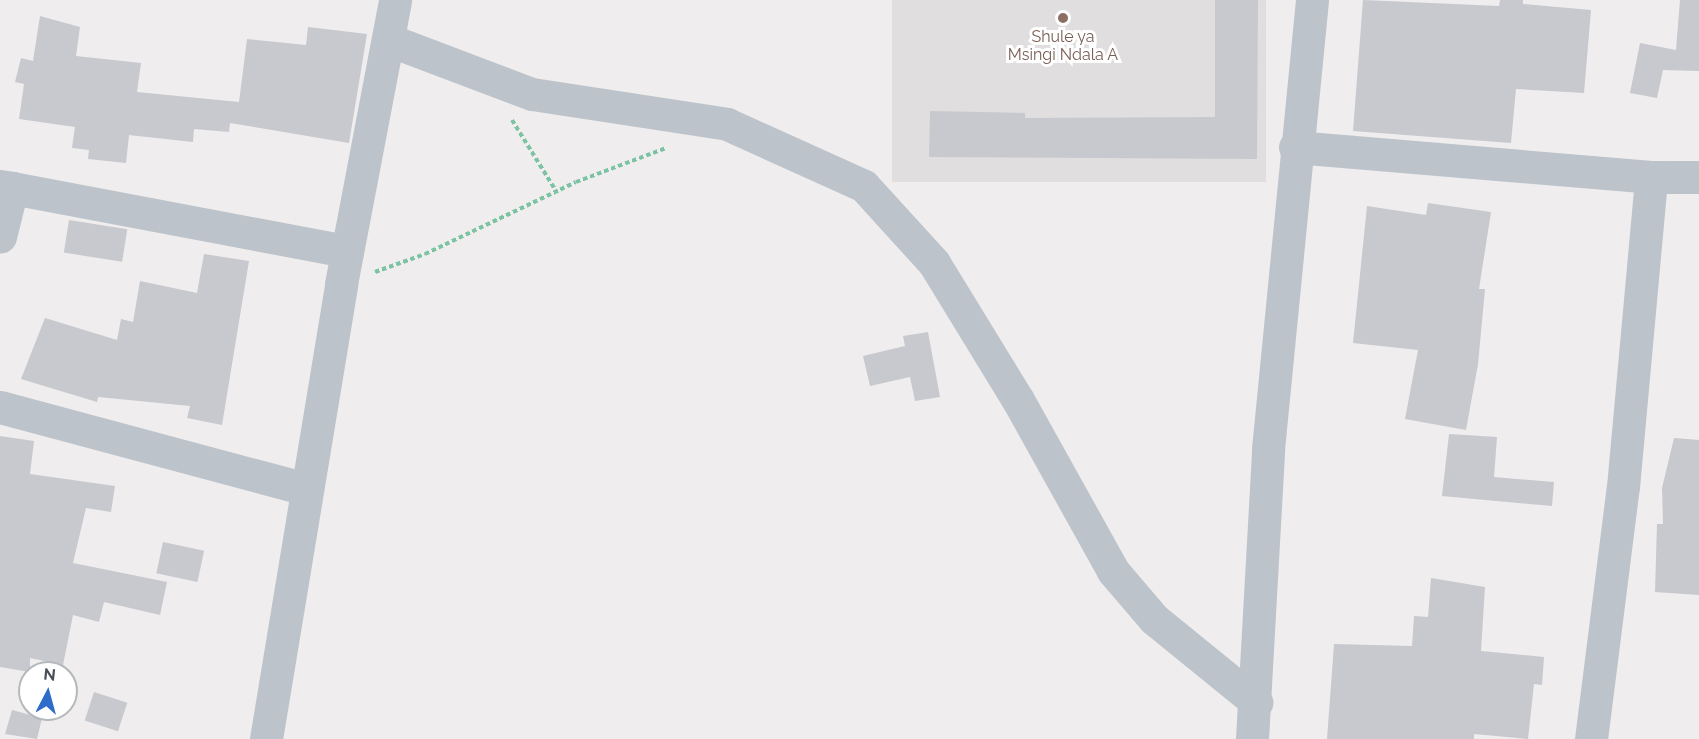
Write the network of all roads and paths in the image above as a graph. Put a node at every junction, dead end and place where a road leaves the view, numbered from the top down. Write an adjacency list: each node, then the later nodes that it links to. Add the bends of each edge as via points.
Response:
1 (395, 0): 3 (street)
2 (1312, 0): 6 (street)
3 (389, 40): 4 (street); 12 (street)
4 (483, 77): 10 (path); 16 (street, via 532,94 601,108 727,124 864,186 934,263 1018,400 1113,571 1154,619)
5 (674, 145): 10 (path)
6 (1295, 147): 7 (street); 16 (street, via 1268,449)
7 (1650, 177): 8 (street); 19 (street, via 1623,488)
8 (1699, 177)
9 (6, 187): 11 (street); 12 (street)
10 (556, 191): 13 (path, via 425,254)
11 (0, 237)
12 (347, 251): 13 (street)
13 (341, 284): 15 (street)
14 (0, 406): 15 (street)
15 (306, 489): 17 (street)
16 (1256, 702): 18 (street)
17 (266, 739)
18 (1252, 739)
19 (1591, 739)

